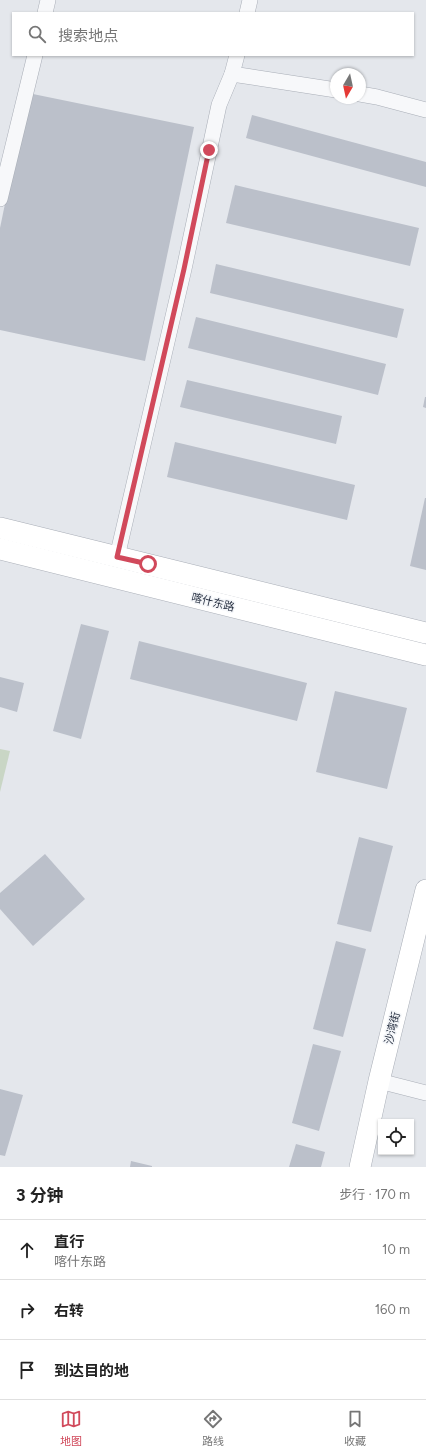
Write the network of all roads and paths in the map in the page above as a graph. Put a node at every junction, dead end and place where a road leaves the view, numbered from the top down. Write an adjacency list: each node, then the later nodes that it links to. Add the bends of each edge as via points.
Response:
1 (48, 0): 3 (street)
2 (250, 0): 4 (street)
3 (45, 12)
4 (247, 12)
5 (35, 56): 11 (street)
6 (237, 56): 7 (street)
7 (232, 74): 8 (street); 14 (street, via 219,105)
8 (330, 89)
9 (366, 95): 10 (street)
10 (426, 110)
11 (0, 199)
12 (0, 528): 14 (main road, 喀什东路)
13 (0, 549): 16 (main road, 喀什东路)
14 (117, 557): 15 (main road, 喀什东路)
15 (426, 633)
16 (426, 655)
17 (426, 890): 18 (main road, 沙湾街)
18 (379, 1081): 19 (street); 20 (main road, 沙湾街)
19 (426, 1092)
20 (360, 1167)

